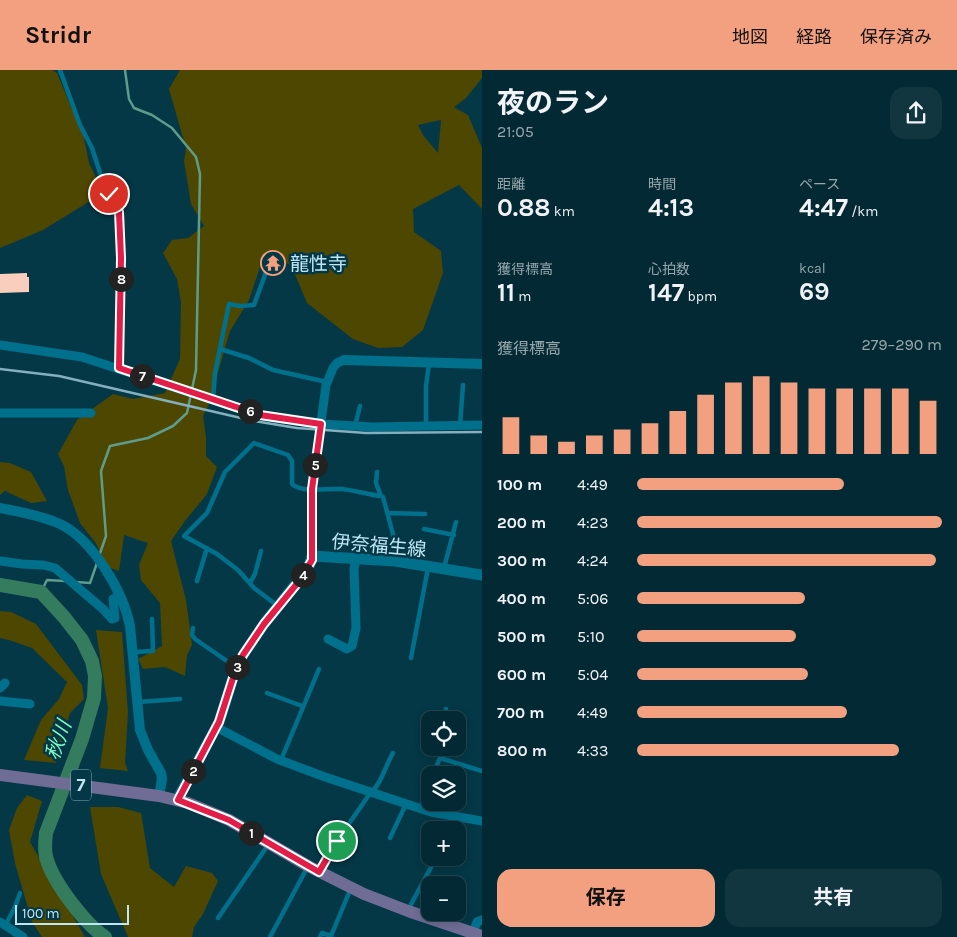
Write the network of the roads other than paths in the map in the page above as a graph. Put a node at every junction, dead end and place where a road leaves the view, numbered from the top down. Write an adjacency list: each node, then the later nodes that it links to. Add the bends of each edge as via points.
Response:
1 (60, 70): 8 (lane, via 103,182 119,212)
2 (267, 266): 4 (lane, via 254,304 229,304)
3 (0, 345): 8 (street, via 76,356)
4 (220, 349): 9 (lane, via 273,370); 11 (lane)
5 (344, 360): 6 (street); 9 (street, via 332,368)
6 (429, 362): 7 (street); 18 (lane)
7 (482, 364)
8 (119, 368): 11 (street)
9 (327, 382): 15 (street)
10 (463, 385): 19 (lane)
11 (213, 400): 15 (street, via 260,415)
12 (360, 406): 17 (lane)
13 (0, 413): 14 (street)
14 (91, 414)
15 (321, 424): 17 (street); 21 (street)
16 (482, 425): 19 (street)
17 (355, 426): 18 (street)
18 (426, 426): 19 (street)
19 (460, 426)
20 (377, 472): 22 (lane, via 376,483)
21 (312, 489): 22 (lane, via 343,489); 29 (lane, via 296,488 292,484 292,461 288,455 254,443 225,472 207,513 184,536); 31 (street)
22 (381, 496): 24 (lane)
23 (0, 508): 40 (street, via 51,520 74,532 95,556)
24 (386, 513): 25 (lane); 34 (lane, via 394,534)
25 (424, 514)
26 (456, 522): 28 (lane)
27 (424, 529): 28 (lane)
28 (454, 534): 36 (lane)
29 (206, 548): 38 (lane); 39 (lane, via 238,570)
30 (261, 551): 39 (lane)
31 (312, 556): 32 (main road, 伊奈福生線); 41 (main road, 伊奈福生線, via 305,572)
32 (356, 560): 34 (main road, 伊奈福生線); 44 (street, via 356,628 352,646 347,649)
33 (0, 561): 40 (street, via 55,568 112,619 116,614 114,600)
34 (395, 562): 35 (main road, 伊奈福生線)
35 (428, 567): 36 (main road, 伊奈福生線); 46 (lane)
36 (444, 569): 37 (main road, 伊奈福生線)
37 (482, 575)
38 (197, 581)
39 (250, 583): 41 (lane)
40 (120, 596): 45 (street, via 129,622)
41 (278, 607): 47 (main road, 伊奈福生線)
42 (152, 619): 45 (lane, via 152,651)
43 (193, 628): 47 (lane, via 195,639)
44 (328, 639)
45 (132, 652): 52 (street)
46 (411, 658)
47 (237, 668): 55 (main road, 伊奈福生線)
48 (319, 669): 54 (lane)
49 (267, 693): 54 (lane)
50 (180, 699): 52 (lane)
51 (0, 701): 53 (street)
52 (136, 702): 63 (street, via 141,735 162,776)
53 (30, 704)
54 (302, 706): 58 (lane)
55 (216, 727): 58 (street); 64 (main road, 伊奈福生線)
56 (393, 753): 62 (lane)
57 (440, 758): 59 (lane); 60 (lane)
58 (281, 761): 62 (street)
59 (437, 766)
60 (482, 771)
61 (0, 774): 63 (main road, 7)
62 (371, 792): 65 (street); 71 (lane)
63 (159, 796): 64 (main road, 7)
64 (178, 800): 69 (main road, 7, via 229,820)
65 (406, 803): 66 (street); 68 (lane)
66 (420, 808): 67 (street)
67 (482, 821)
68 (390, 838)
69 (269, 844): 71 (main road, 7); 75 (lane)
70 (432, 866): 74 (lane)
71 (313, 869): 72 (main road, 7); 80 (lane)
72 (351, 888): 74 (main road, 7); 81 (lane, via 331,936 322,933)
73 (20, 893): 77 (lane)
74 (408, 911): 78 (main road, 7)
75 (218, 918)
76 (482, 920): 78 (street, via 477,922)
77 (3, 924): 79 (street)
78 (477, 934)
79 (23, 937)
80 (270, 937)
81 (320, 937)

